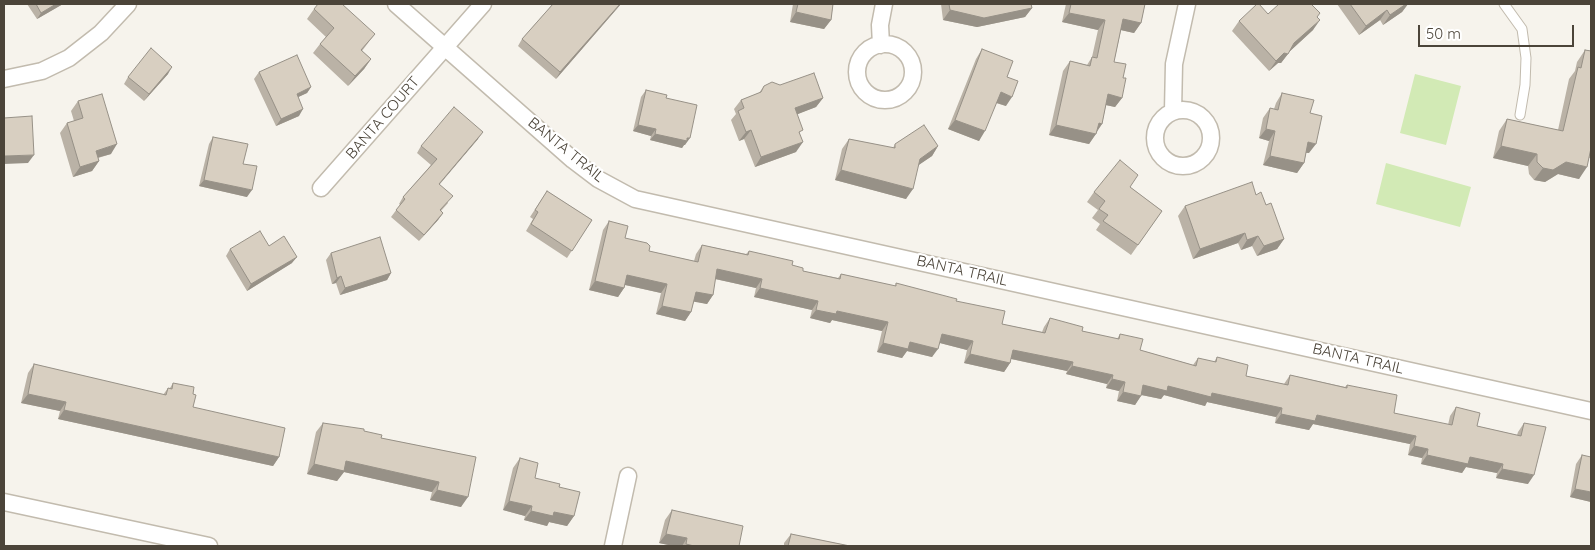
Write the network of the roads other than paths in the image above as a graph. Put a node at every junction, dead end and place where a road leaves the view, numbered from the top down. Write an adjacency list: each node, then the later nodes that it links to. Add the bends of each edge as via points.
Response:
1 (128, 4): 9 (street, via 108,27 69,58 42,71)
2 (396, 4): 8 (street, BANTA TRAIL)
3 (483, 4): 8 (street, BANTA COURT)
4 (884, 4): 7 (street)
5 (1187, 4): 10 (street, via 1174,64)
6 (1504, 4): 11 (lane, via 1522,29 1526,58)
7 (880, 44)
8 (445, 47): 12 (street, BANTA COURT); 13 (street, BANTA TRAIL, via 573,160 598,179 635,199)
9 (4, 79)
10 (1173, 111)
11 (1520, 116)
12 (321, 188)
13 (1591, 411)
14 (628, 476): 17 (street)
15 (4, 502): 16 (street)
16 (209, 546)
17 (613, 546)

